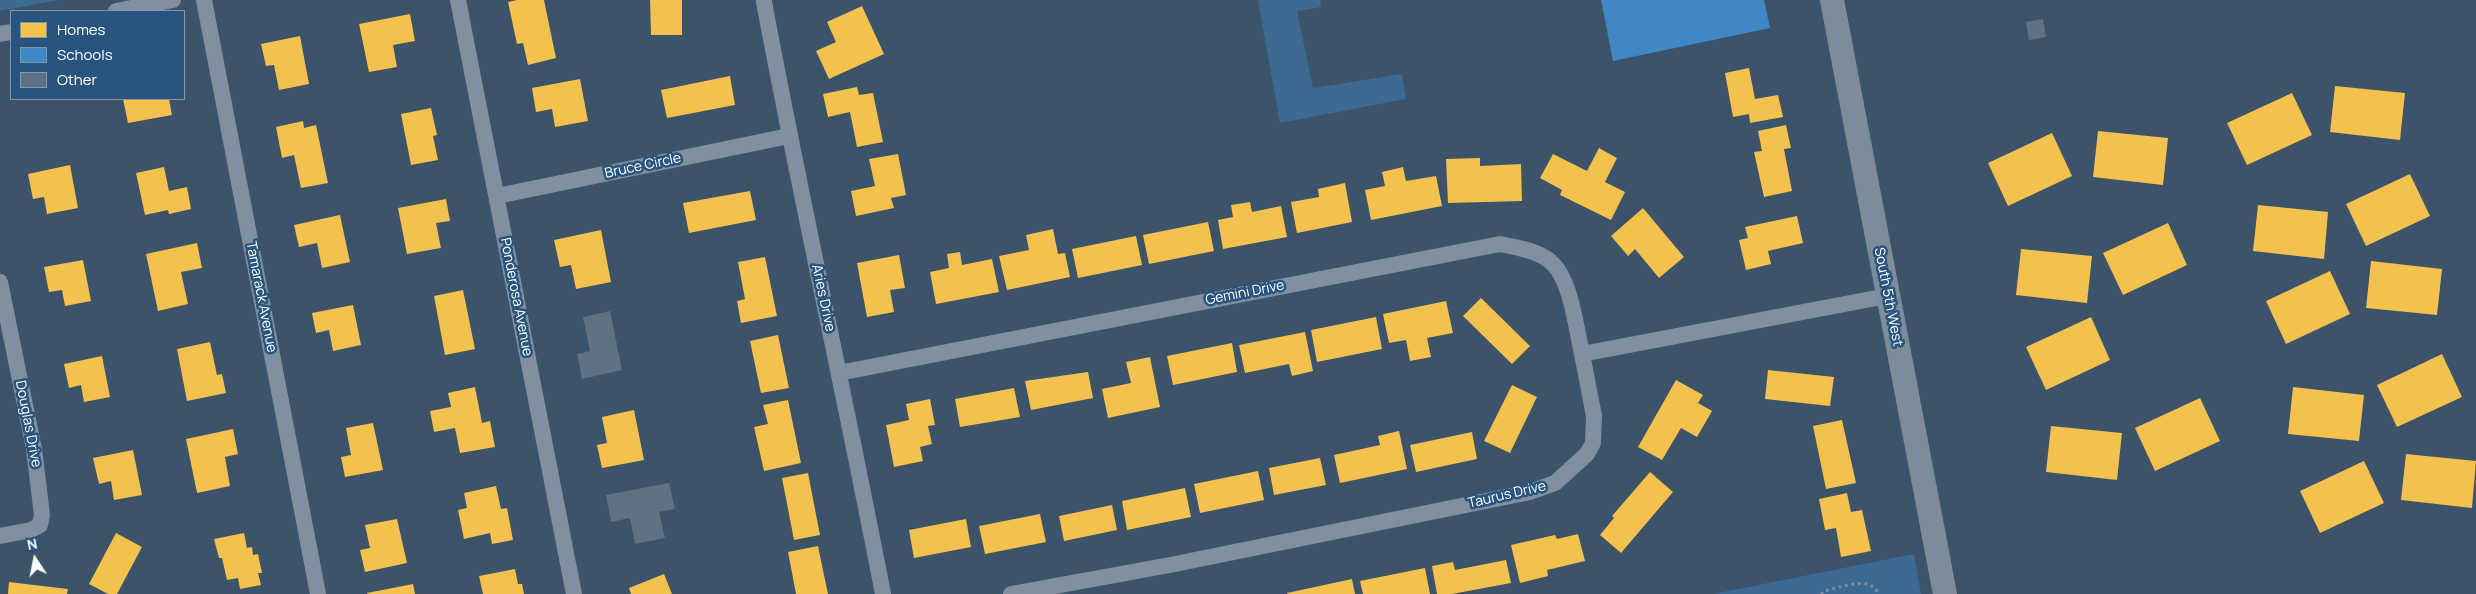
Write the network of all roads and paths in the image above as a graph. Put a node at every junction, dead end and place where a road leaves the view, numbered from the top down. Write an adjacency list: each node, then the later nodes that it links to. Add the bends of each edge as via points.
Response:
1 (173, 0): 6 (street)
2 (204, 0): 14 (street, Tamarack Avenue)
3 (458, 0): 8 (street, Ponderosa Avenue)
4 (1832, 0): 10 (street, South 5th West)
5 (764, 2): 7 (street, Aries Drive)
6 (121, 10)
7 (789, 136): 8 (street, Bruce Circle); 12 (street, Aries Drive)
8 (497, 196): 15 (street, Ponderosa Avenue)
9 (0, 282): 13 (street, Douglas Drive, via 34,449 42,515 40,525 31,530)
10 (1888, 296): 11 (street); 20 (street, South 5th West)
11 (1582, 354): 12 (street, Gemini Drive, via 1564,279 1557,268 1543,257 1500,244); 17 (street, Taurus Drive, via 1594,416 1593,443 1587,454 1555,484 1530,492 1248,549)
12 (839, 373): 16 (street, Aries Drive)
13 (0, 536)
14 (318, 594)
15 (574, 594)
16 (883, 594)
17 (1010, 594)
18 (1822, 594): 19 (path, via 1865,583 1874,587)
19 (1878, 594)
20 (1944, 594)

